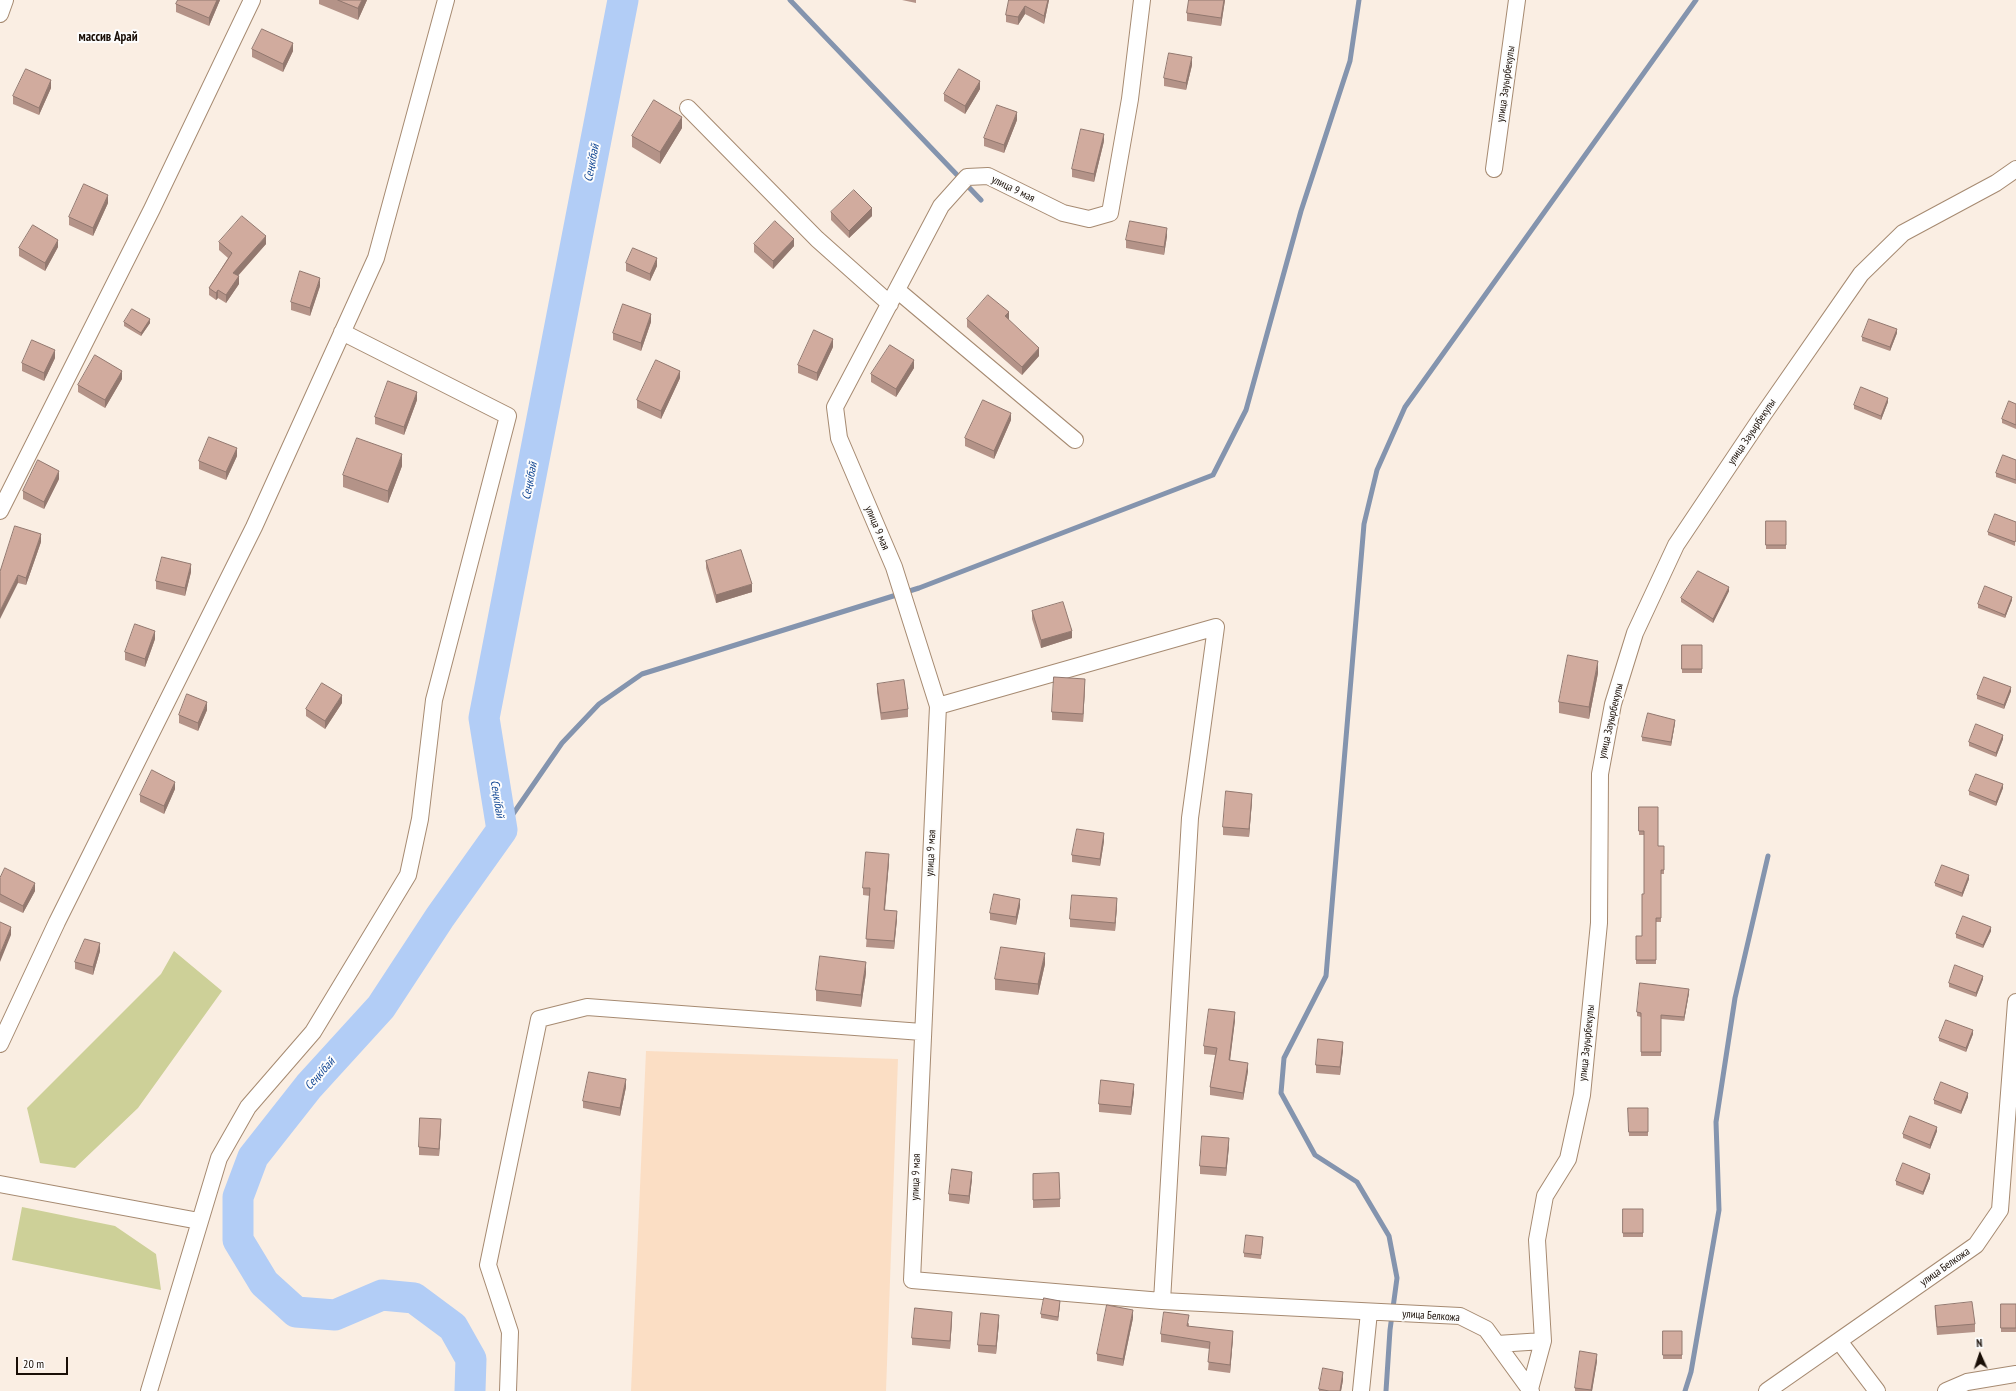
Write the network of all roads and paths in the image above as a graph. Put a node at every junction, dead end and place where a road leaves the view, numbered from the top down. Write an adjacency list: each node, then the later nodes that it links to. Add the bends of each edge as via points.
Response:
1 (5, 0): 6 (street)
2 (252, 0): 13 (street, via 149,216)
3 (446, 0): 11 (street, via 376,258)
4 (1142, 0): 10 (street, улица 9 мая, via 1130,99 1110,213 1089,219 1063,213 988,176 967,177 941,206)
5 (1517, 0): 9 (street, улица Зауырбекулы)
6 (0, 14)
7 (688, 108): 10 (street, via 817,239)
8 (2016, 168): 23 (street, улица Зауырбекулы, via 1996,183 1904,232 1860,274 1676,545 1635,633 1613,704 1600,774 1599,923 1582,1095 1568,1159 1545,1196 1538,1240)
9 (1494, 169)
10 (893, 297): 12 (street); 14 (street, улица 9 мая, via 836,406 839,438 894,567)
11 (342, 332): 17 (street, via 254,527 57,922); 19 (street, via 508,416 434,700 420,819 408,875 313,1032 248,1107 219,1158)
12 (1075, 440)
13 (0, 511)
14 (938, 706): 16 (street, улица 9 мая); 21 (street, via 1216,627 1190,818)
15 (2016, 1002): 24 (street, улица Белкожа, via 2000,1210 1976,1245)
16 (922, 1032): 20 (street, улица 9 мая); 29 (street, via 587,1007 539,1019 488,1265 510,1332)
17 (0, 1044)
18 (0, 1184): 19 (street)
19 (199, 1221): 28 (street)
20 (912, 1280): 21 (street, улица Белкожа)
21 (1162, 1301): 22 (street, улица Белкожа)
22 (1369, 1312): 25 (street, улица Белкожа, via 1460,1316 1486,1329); 30 (street)
23 (1543, 1341): 25 (street); 27 (street, улица Зауырбекулы)
24 (1839, 1341): 31 (street, улица Белкожа); 32 (street)
25 (1497, 1344): 27 (street, улица Белкожа)
26 (2016, 1374): 33 (street, via 1967,1382)
27 (1531, 1390)
28 (149, 1391)
29 (508, 1391)
30 (1361, 1391)
31 (1768, 1391)
32 (1877, 1391)
33 (1946, 1391)

